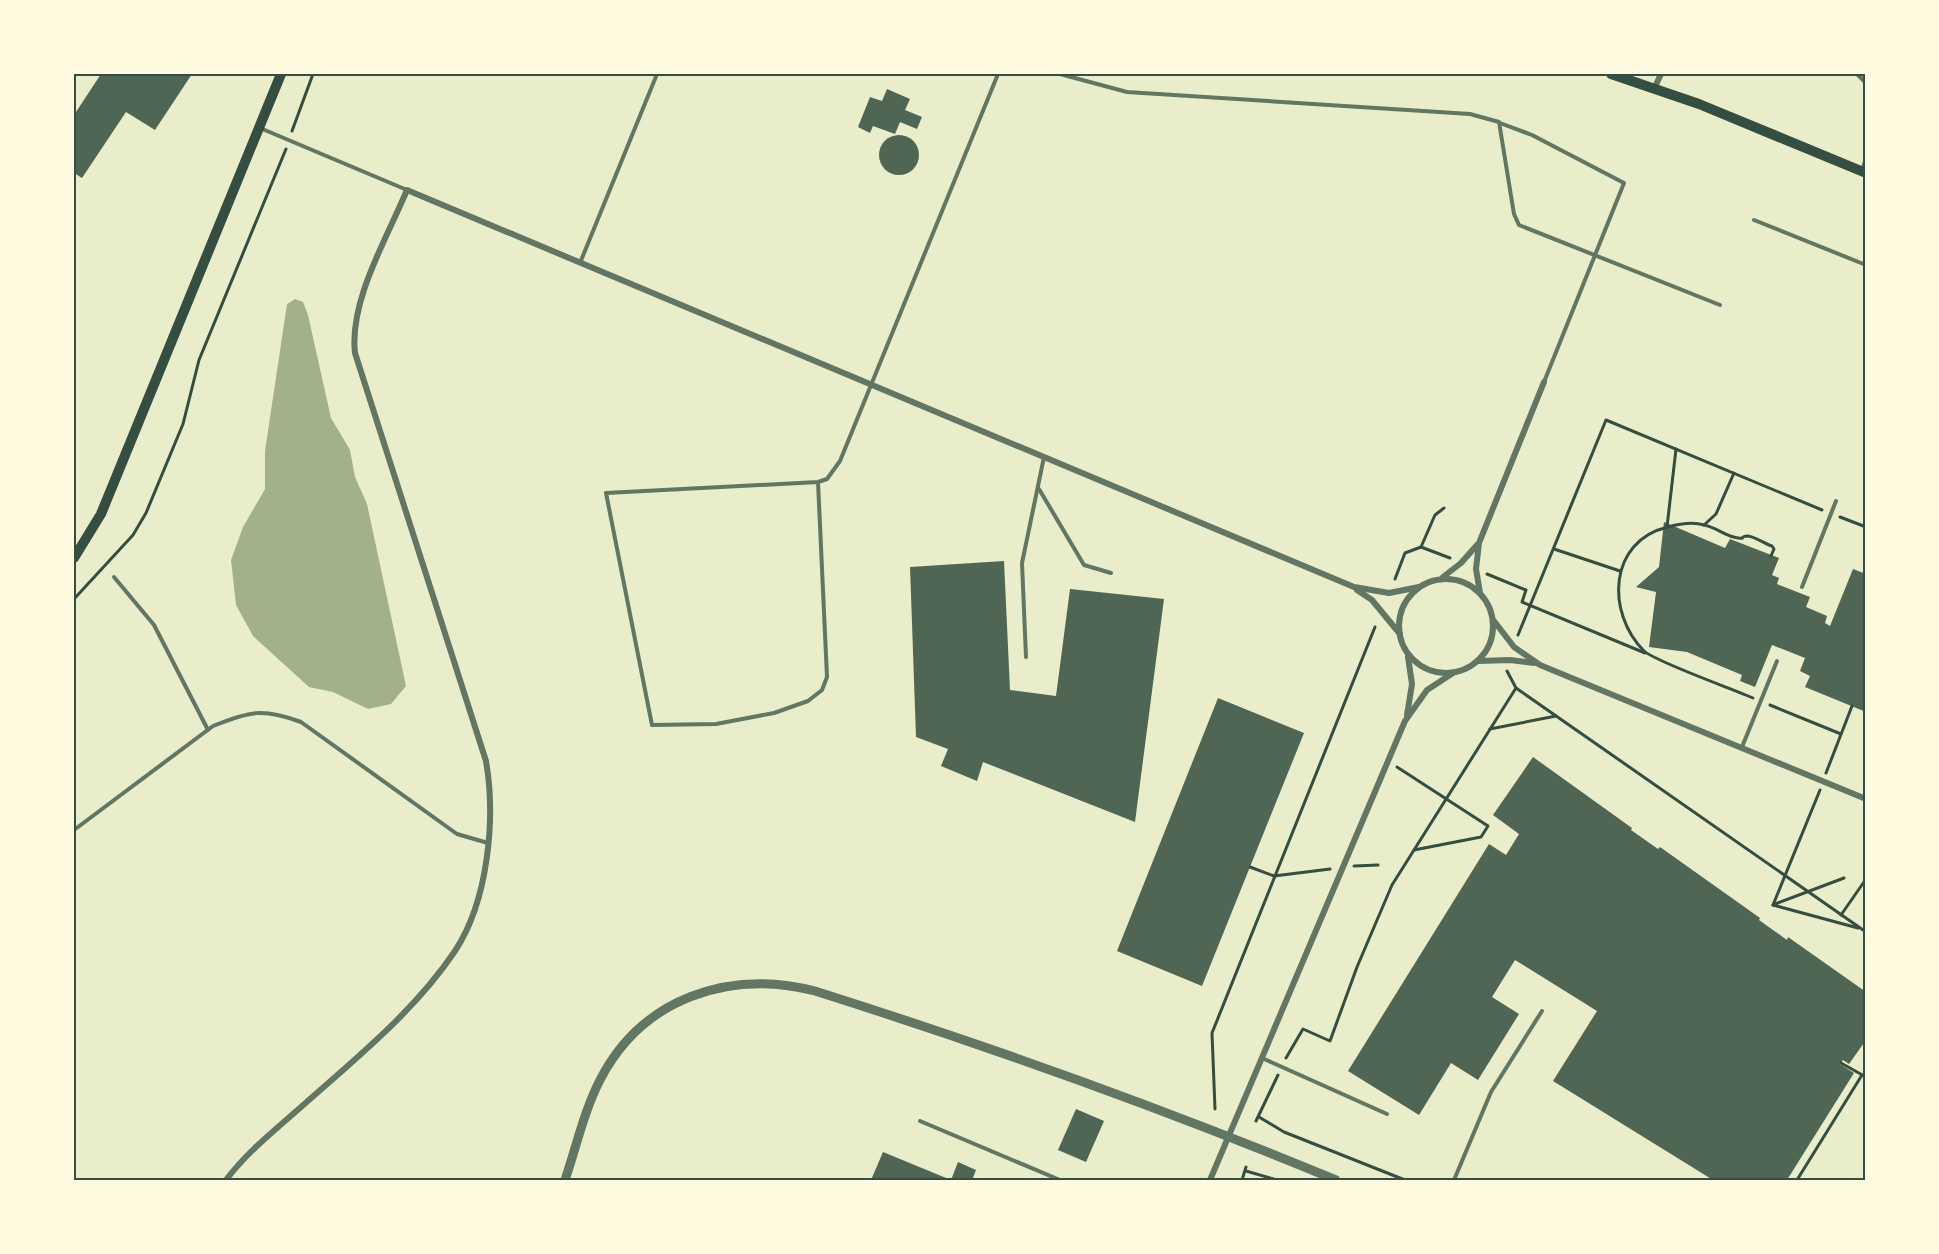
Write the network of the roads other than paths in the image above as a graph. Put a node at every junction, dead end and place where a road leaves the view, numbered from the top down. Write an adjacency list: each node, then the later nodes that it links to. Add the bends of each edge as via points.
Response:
1 (281, 74): 11 (main road)
2 (657, 74): 17 (lane)
3 (998, 74): 21 (lane)
4 (1060, 74): 10 (lane, via 1127,92 1470,114)
5 (1611, 74): 9 (main road)
6 (1661, 74): 9 (street)
7 (1857, 74): 8 (lane)
8 (1866, 83)
9 (1655, 87): 13 (main road)
10 (1499, 122): 16 (lane, via 1519,225); 16 (lane, via 1533,135 1624,183)
11 (259, 128): 14 (lane); 27 (main road, via 101,514)
12 (1866, 159): 13 (lane)
13 (1863, 172)
14 (407, 190): 17 (street); 48 (street, via 361,300 353,337 355,353 486,761 491,787)
15 (1754, 220): 18 (lane)
16 (1596, 256): 19 (lane); 20 (lane)
17 (580, 262): 21 (street)
18 (1866, 265)
19 (1720, 305)
20 (1544, 382): 26 (street)
21 (873, 385): 22 (street); 23 (lane, via 840,461 827,479)
22 (1044, 458): 24 (lane); 33 (street)
23 (818, 482): 23 (lane, via 606,493 652,725 716,724 769,714 808,701 822,690 827,677)
24 (1038, 488): 28 (lane, via 1084,565); 38 (lane, via 1022,563)
25 (1836, 501): 32 (lane)
26 (1479, 543): 30 (street); 34 (street, via 1476,569)
27 (74, 558)
28 (1111, 573)
29 (114, 577): 44 (lane, via 154,625)
30 (1441, 578): 31 (street); 34 (street, via 1464,581)
31 (1419, 587): 33 (street, via 1389,593); 36 (street, via 1409,595 1400,613)
32 (1802, 587)
33 (1354, 588): 36 (street, via 1372,600)
34 (1480, 594): 35 (street)
35 (1494, 621): 39 (street, via 1491,642); 41 (street, via 1514,647)
36 (1400, 634): 37 (street)
37 (1408, 655): 42 (street, via 1431,673); 43 (street, via 1412,684)
38 (1026, 657)
39 (1478, 661): 41 (street, via 1510,660); 42 (street)
40 (1777, 661): 45 (lane)
41 (1540, 665): 45 (street)
42 (1453, 673): 43 (street, via 1426,690)
43 (1405, 721): 50 (street)
44 (208, 730): 47 (lane); 48 (lane, via 240,715 271,711 301,722 457,834)
45 (1742, 747): 46 (street)
46 (1866, 799)
47 (74, 830)
48 (489, 843): 54 (street, via 475,906 464,934 430,984)
49 (1542, 1011): 59 (lane, via 1491,1092)
50 (1262, 1058): 51 (lane); 53 (street)
51 (1387, 1114)
52 (920, 1121): 56 (lane)
53 (1228, 1136): 55 (street, via 979,1043 815,991 773,983 745,983 718,987 682,1000 652,1018 629,1039 599,1081); 57 (street); 58 (street)
54 (226, 1180)
55 (565, 1180)
56 (1060, 1180)
57 (1210, 1180)
58 (1336, 1180)
59 (1454, 1180)

